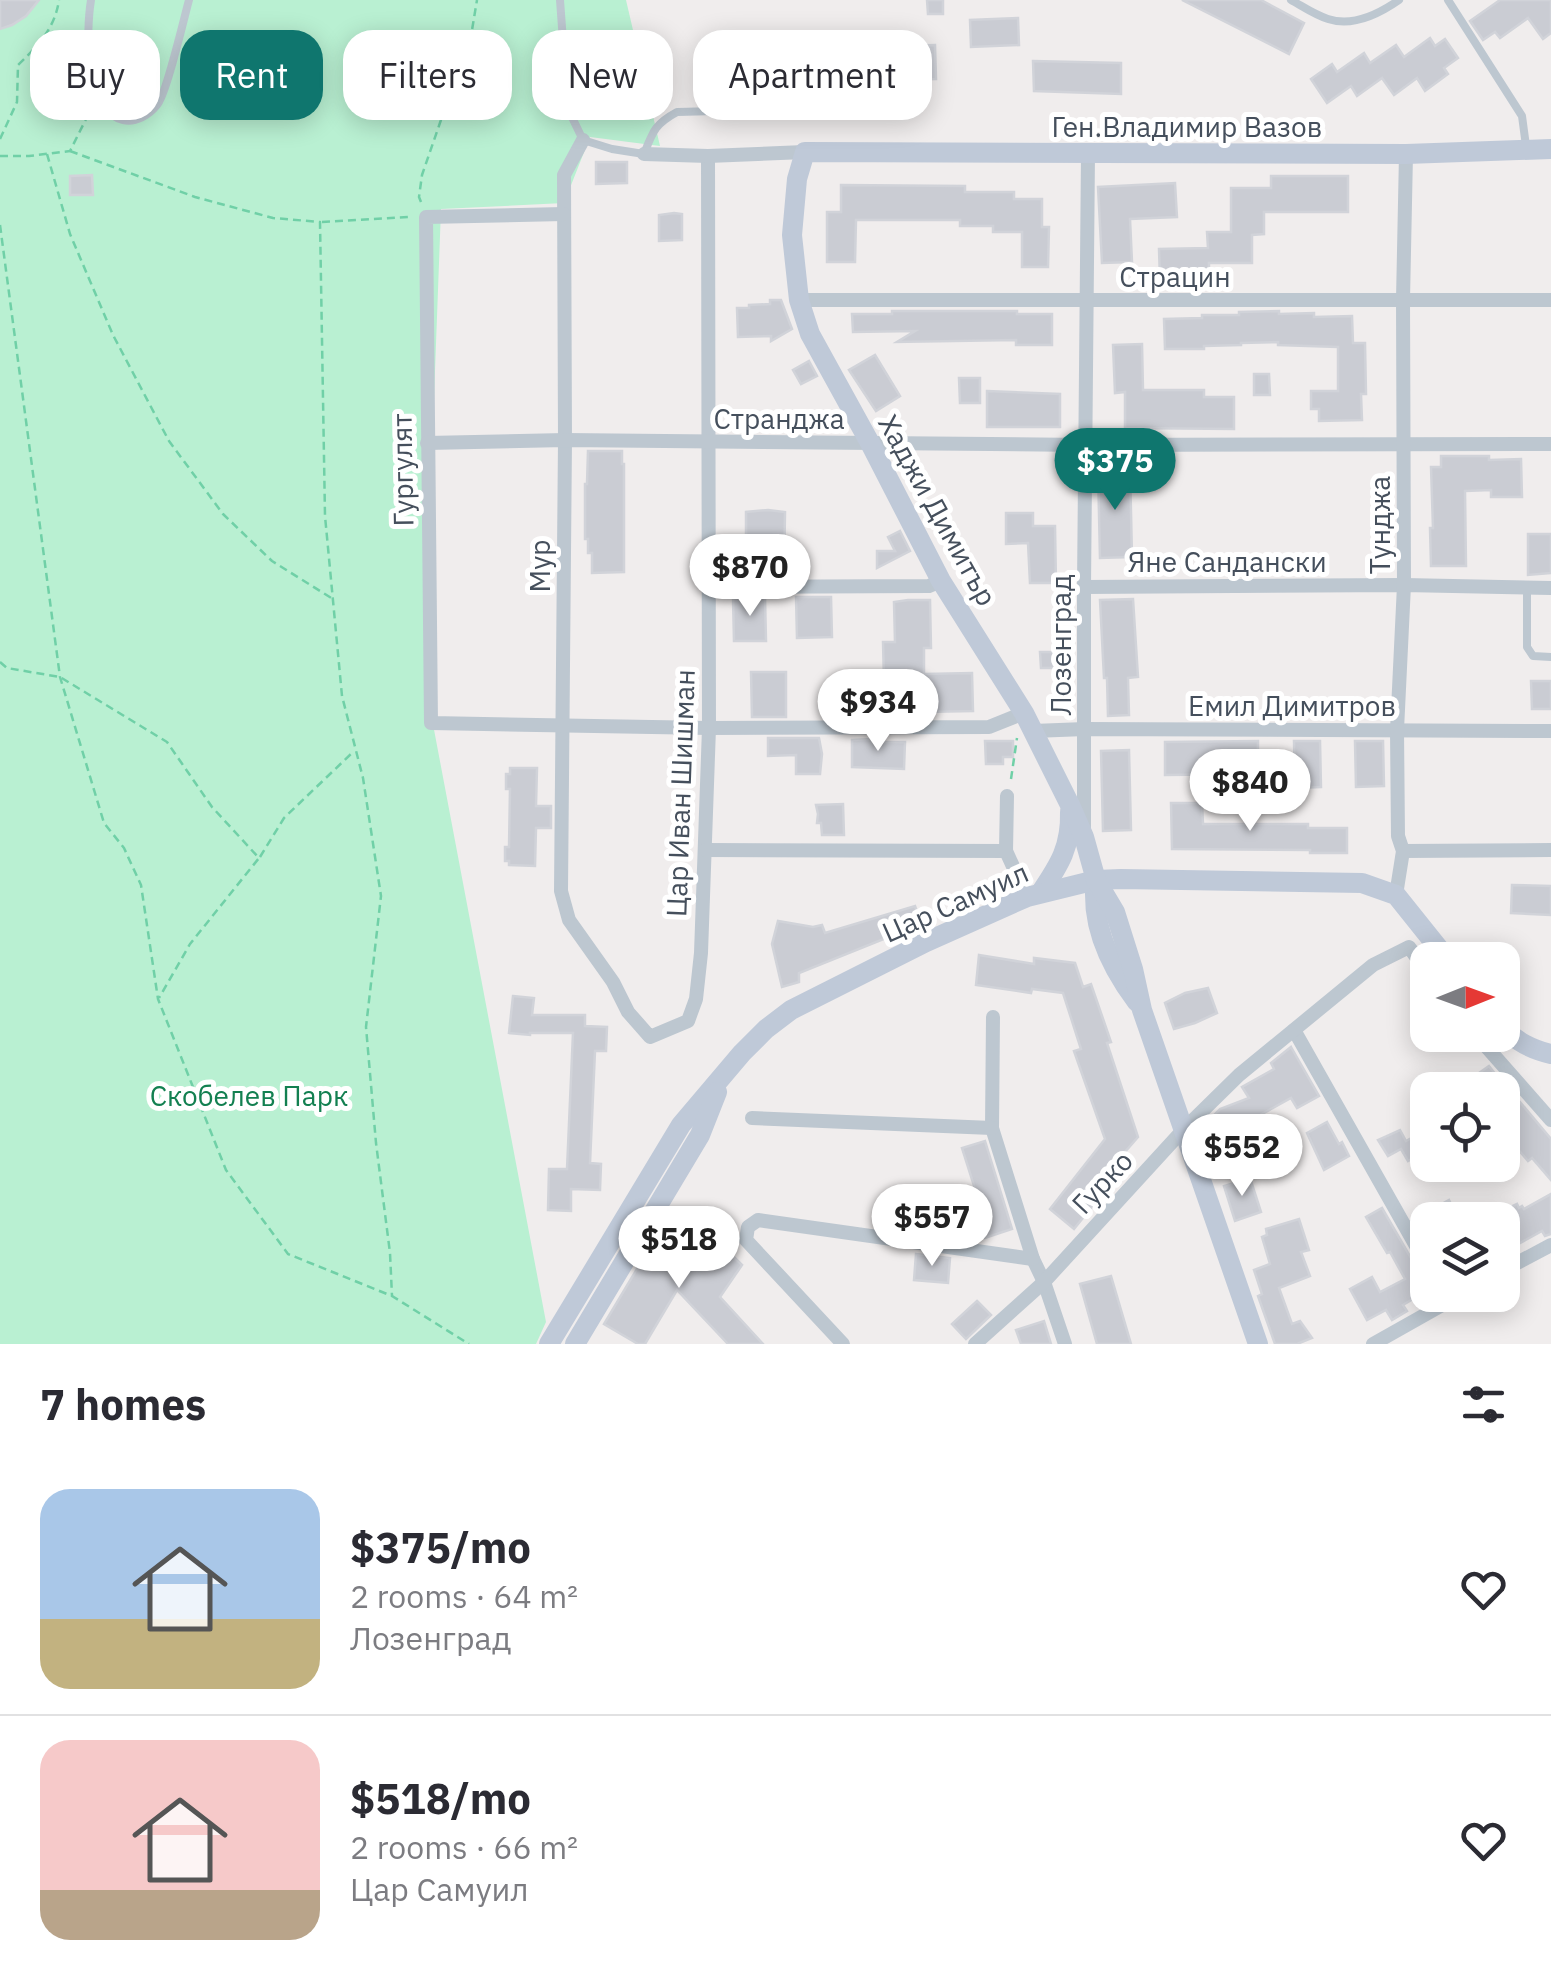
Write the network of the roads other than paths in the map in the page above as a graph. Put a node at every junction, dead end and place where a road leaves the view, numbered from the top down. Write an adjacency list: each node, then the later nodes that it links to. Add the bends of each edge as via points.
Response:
1 (91, 0): 2 (lane, via 96,99 124,121 160,104)
2 (188, 0)
3 (560, 0): 8 (lane, via 568,108)
4 (1290, 0): 5 (lane, via 1350,22)
5 (1399, 0)
6 (1448, 0): 10 (lane, via 1522,116)
7 (693, 112): 13 (lane, via 661,121)
8 (583, 140): 13 (lane); 16 (street, Мур, via 564,175)
9 (1551, 149): 10 (street, Ген.Владимир Вазов)
10 (1526, 150): 14 (street, Ген.Владимир Вазов)
11 (804, 152): 12 (street, Ген.Владимир Вазов); 15 (street, Ген.Владимир Вазов); 17 (street, Хаджи Димитър, via 792,236)
12 (1088, 153): 14 (street, Ген.Владимир Вазов); 20 (street, Лозенград)
13 (644, 154): 15 (street, Ген.Владимир Вазов)
14 (1406, 154): 18 (street, Тунджа)
15 (708, 156): 22 (street, Цар Иван Шишман)
16 (564, 214): 21 (street, Мур); 23 (street, Гургулят, via 426,217)
17 (799, 300): 20 (street, Страцин); 24 (street, Хаджи Димитър, via 810,334)
18 (1403, 300): 19 (street, Страцин); 20 (street, Страцин); 26 (street, Тунджа)
19 (1551, 300)
20 (1087, 301): 25 (street, Лозенград)
21 (565, 440): 22 (street, Странджа); 23 (street, Странджа); 37 (street, Мур)
22 (708, 442): 24 (street, Странджа); 30 (street, Цар Иван Шишман)
23 (427, 443): 36 (street, Гургулят)
24 (870, 443): 25 (street, Странджа); 28 (street, Хаджи Димитър)
25 (1085, 444): 26 (street, Странджа); 31 (street, Лозенград)
26 (1404, 444): 27 (street, Странджа); 29 (street, Тунджа)
27 (1551, 444)
28 (940, 581): 30 (street); 35 (street, Хаджи Димитър)
29 (1404, 585): 31 (street, Яне Сандански); 32 (street, Яне Сандански); 40 (street, Тунджа)
30 (709, 587): 38 (street, Цар Иван Шишман)
31 (1084, 587): 39 (street, Лозенград)
32 (1526, 587): 33 (street, Яне Сандански); 34 (lane, via 1526,647 1533,656)
33 (1551, 588)
34 (1551, 657)
35 (1026, 719): 38 (street, Емил Димитров, via 989,727); 39 (street, Емил Димитров); 43 (street, Хаджи Димитър)
36 (430, 722): 37 (street, Емил Димитров)
37 (564, 727): 38 (street, Емил Димитров); 54 (street, Мур, via 561,892 569,920)
38 (709, 728): 45 (street, Цар Иван Шишман)
39 (1085, 728): 40 (street, Емил Димитров); 44 (street, Лозенград)
40 (1397, 730): 41 (street, Емил Димитров); 48 (street, Тунджа)
41 (1551, 732)
42 (1007, 796): 47 (street)
43 (1070, 805): 44 (street, Хаджи Димитър); 50 (street, via 1069,840)
44 (1084, 837): 49 (street, Хаджи Димитър)
45 (705, 850): 47 (street); 54 (street, Цар Иван Шишман, via 696,999 688,1021 650,1037)
46 (1551, 850): 48 (street)
47 (1006, 851): 50 (street)
48 (1403, 852): 51 (street, Тунджа)
49 (1096, 880): 50 (street, Цар Самуил); 51 (street, Цар Самуил, via 1362,884); 64 (street, Хаджи Димитър, via 1115,912)
50 (1034, 894): 60 (street, Цар Самуил, via 791,1010)
51 (1396, 894): 52 (street)
52 (1434, 942)
53 (1410, 946): 56 (street, Гурко, via 1373,964)
54 (613, 982)
55 (993, 1018): 63 (street)
56 (1294, 1030): 64 (street, Гурко); 65 (street)
57 (1520, 1042): 59 (street)
58 (1491, 1052): 62 (street)
59 (1551, 1054)
60 (726, 1072): 71 (street, Цар Самуил, via 681,1125); 72 (street, Цар Самуил, via 700,1135)
61 (752, 1118): 63 (street)
62 (1551, 1120)
63 (992, 1128): 67 (street)
64 (1184, 1129): 69 (street, Гурко); 76 (street, Хаджи Димитър)
65 (1410, 1234)
66 (1551, 1245): 68 (street)
67 (1034, 1259): 69 (street); 73 (street, via 758,1220 746,1240)
68 (1520, 1261)
69 (1044, 1282): 74 (street, Гурко); 75 (street)
70 (1426, 1312): 77 (street)
71 (548, 1344)
72 (575, 1344)
73 (843, 1344)
74 (975, 1344)
75 (1065, 1344)
76 (1258, 1344)
77 (1373, 1344)

